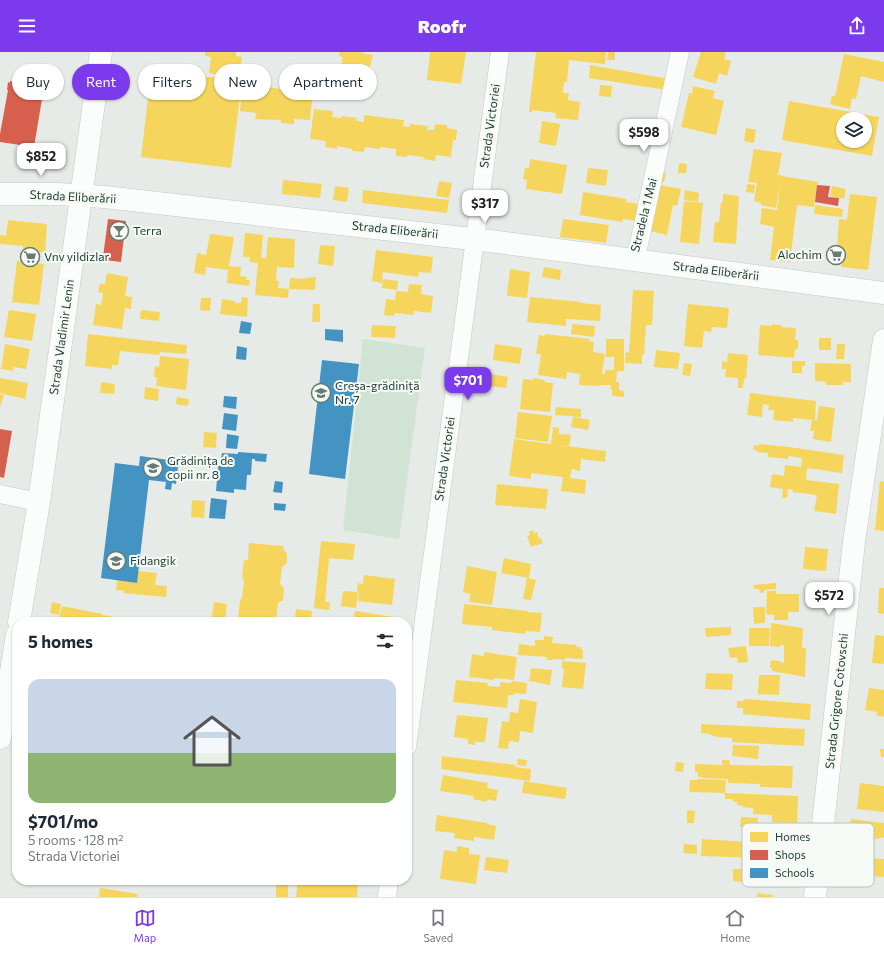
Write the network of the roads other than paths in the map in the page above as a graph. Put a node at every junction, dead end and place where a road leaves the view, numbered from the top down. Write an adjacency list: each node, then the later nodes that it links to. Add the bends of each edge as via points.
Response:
1 (100, 52): 5 (main road, Strada Vladimir Lenin)
2 (500, 52): 6 (street, Strada Victoriei)
3 (680, 52): 7 (street, Stradela 1 Mai, via 639,244)
4 (0, 194): 5 (main road, Strada Eliberării)
5 (81, 196): 6 (main road, Strada Eliberării); 11 (main road, Strada Vladimir Lenin)
6 (475, 240): 7 (main road, Strada Eliberării); 14 (street, Strada Victoriei)
7 (632, 261): 8 (main road, Strada Eliberării)
8 (884, 293)
9 (884, 340): 16 (main road, Strada Grigore Cotovschi, via 854,542)
10 (0, 494): 11 (street)
11 (39, 502): 12 (main road, Strada Vladimir Lenin)
12 (20, 617)
13 (12, 665): 15 (main road)
14 (412, 710)
15 (0, 738)
16 (823, 823)
17 (388, 885): 19 (street)
18 (816, 887): 20 (main road, Strada Grigore Cotovschi)
19 (387, 897)
20 (815, 897)

